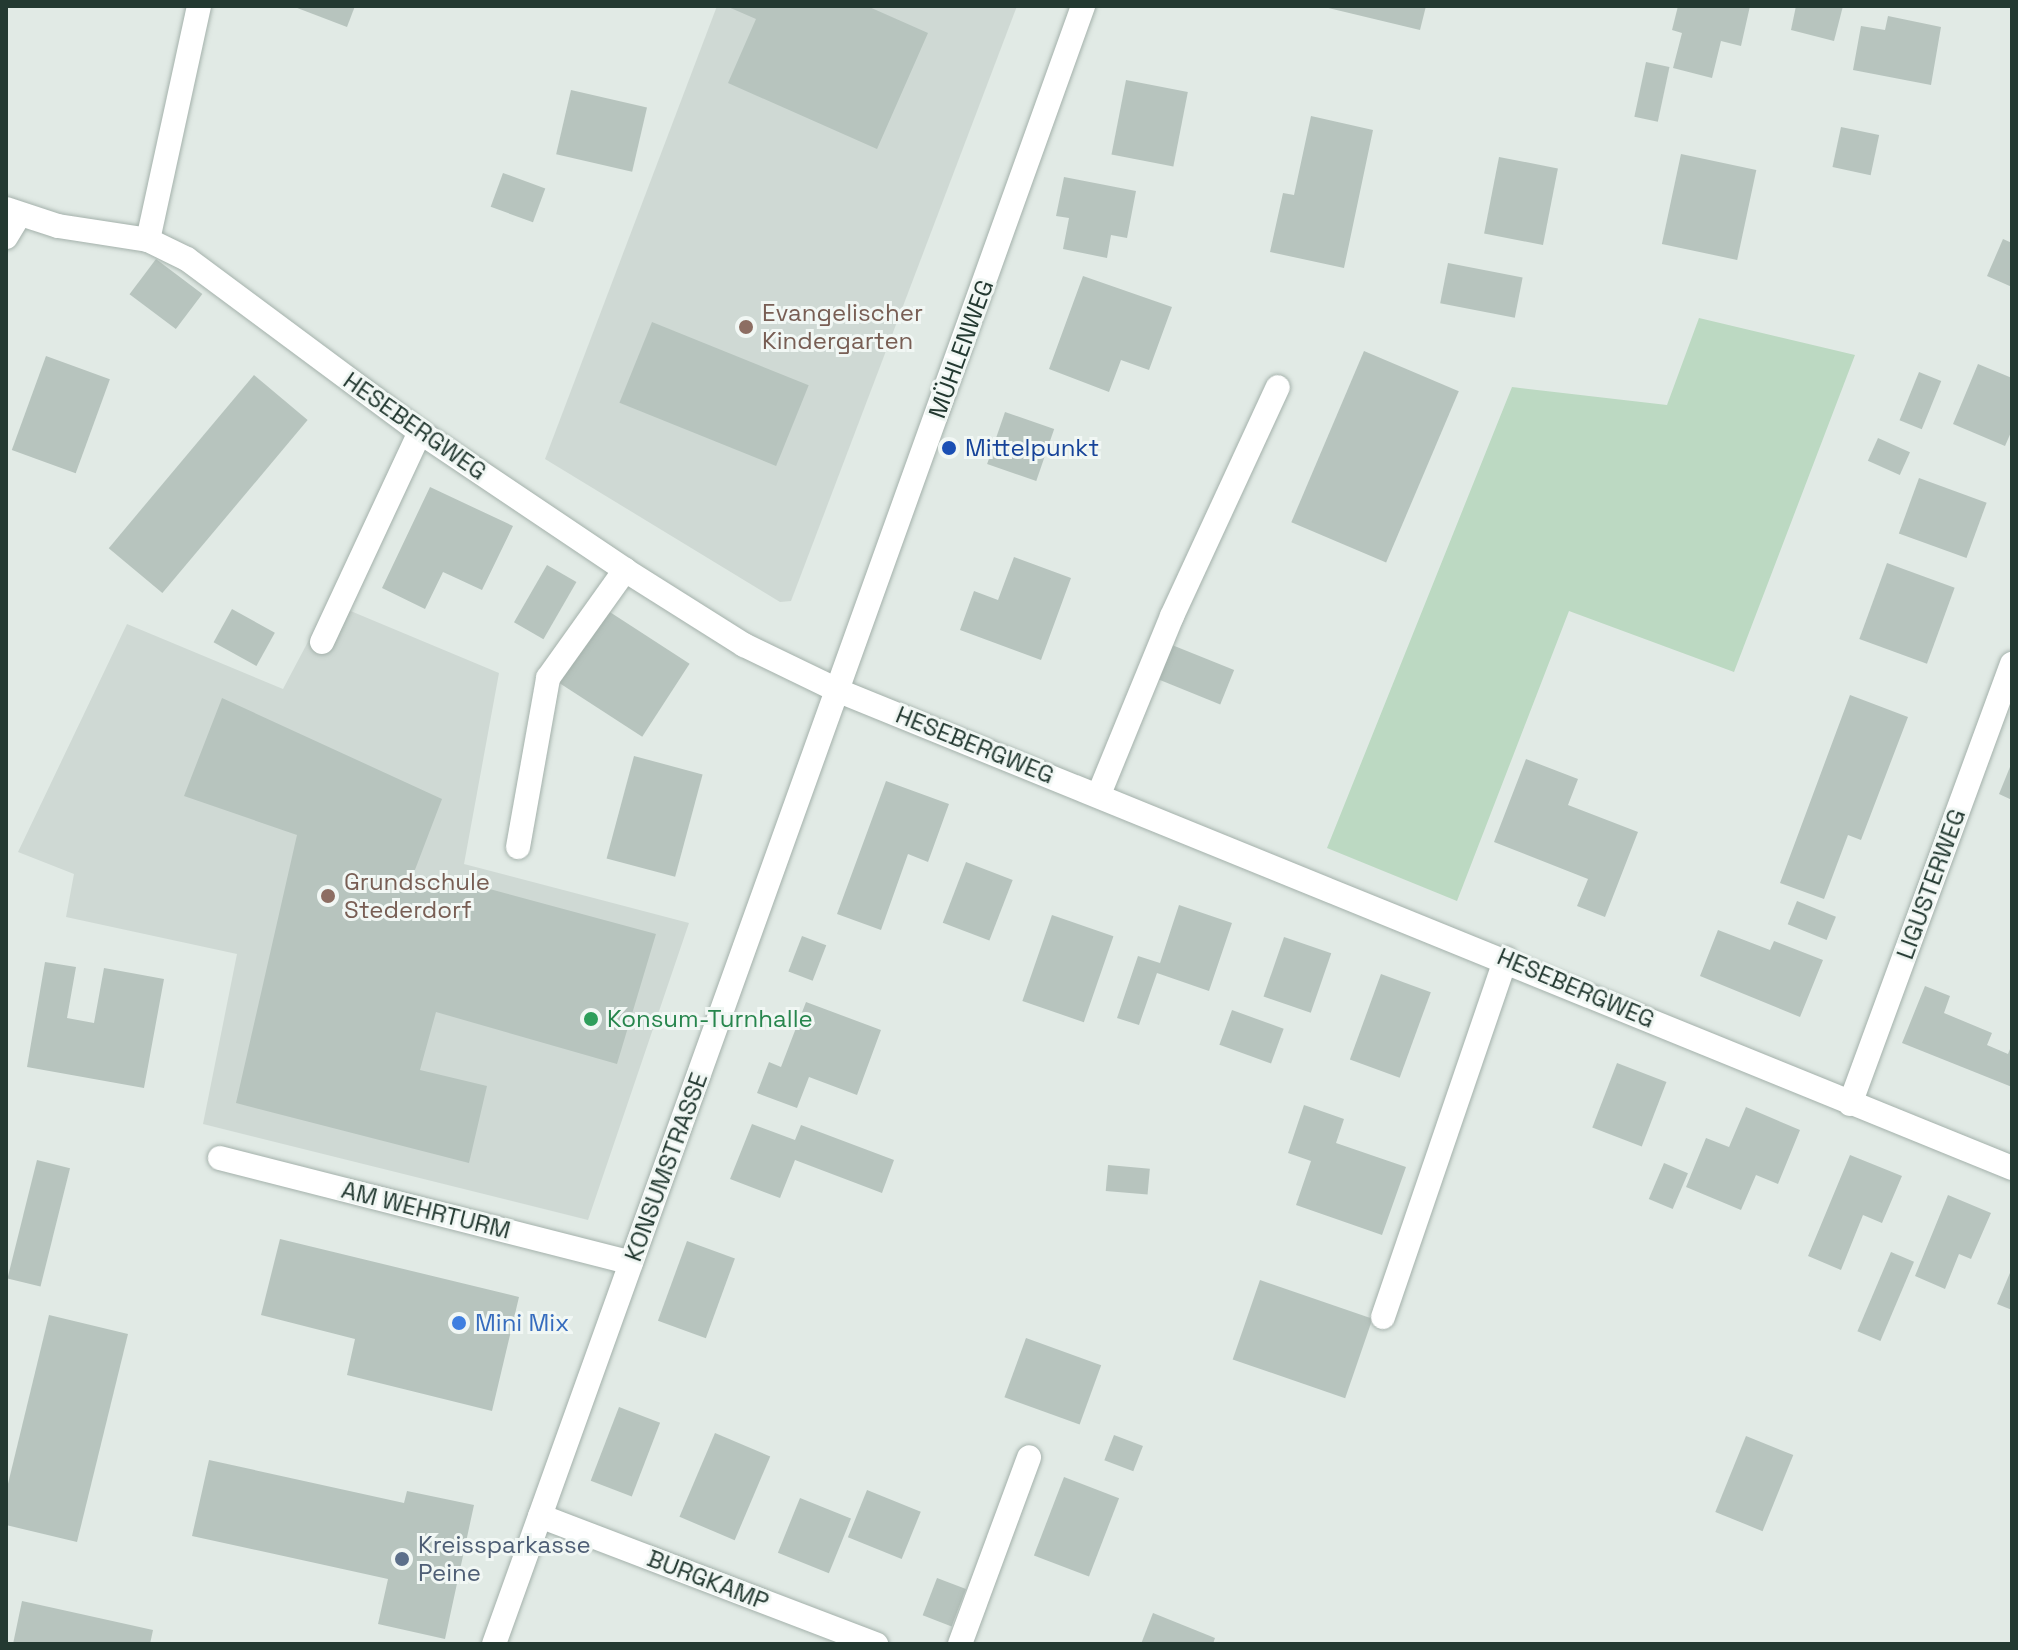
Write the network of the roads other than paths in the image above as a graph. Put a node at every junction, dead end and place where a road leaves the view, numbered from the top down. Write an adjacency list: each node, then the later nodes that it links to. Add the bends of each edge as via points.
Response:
1 (199, 6): 5 (street)
2 (1083, 6): 11 (street, MÜHLENWEG)
3 (12, 212): 4 (street); 5 (street, HESEBERGWEG)
4 (6, 237)
5 (148, 240): 7 (street, HESEBERGWEG, via 187,259)
6 (1278, 387): 12 (street, via 1172,616)
7 (420, 432): 8 (street, HESEBERGWEG); 9 (street)
8 (625, 570): 11 (street, HESEBERGWEG, via 744,645); 13 (street, via 548,678)
9 (322, 642)
10 (2011, 671): 15 (street, LIGUSTERWEG)
11 (839, 691): 12 (street, HESEBERGWEG); 18 (street, KONSUMSTRASSE)
12 (1099, 794): 14 (street, HESEBERGWEG)
13 (518, 847)
14 (1506, 958): 15 (street, HESEBERGWEG); 19 (street)
15 (1850, 1104): 17 (street, HESEBERGWEG)
16 (220, 1158): 18 (street, AM WEHRTURM)
17 (2012, 1168)
18 (631, 1263): 21 (street, KONSUMSTRASSE)
19 (1383, 1317)
20 (1029, 1457): 24 (street)
21 (540, 1516): 22 (street, KONSUMSTRASSE); 23 (street, BURGKAMP)
22 (494, 1644)
23 (876, 1644)
24 (960, 1644)

